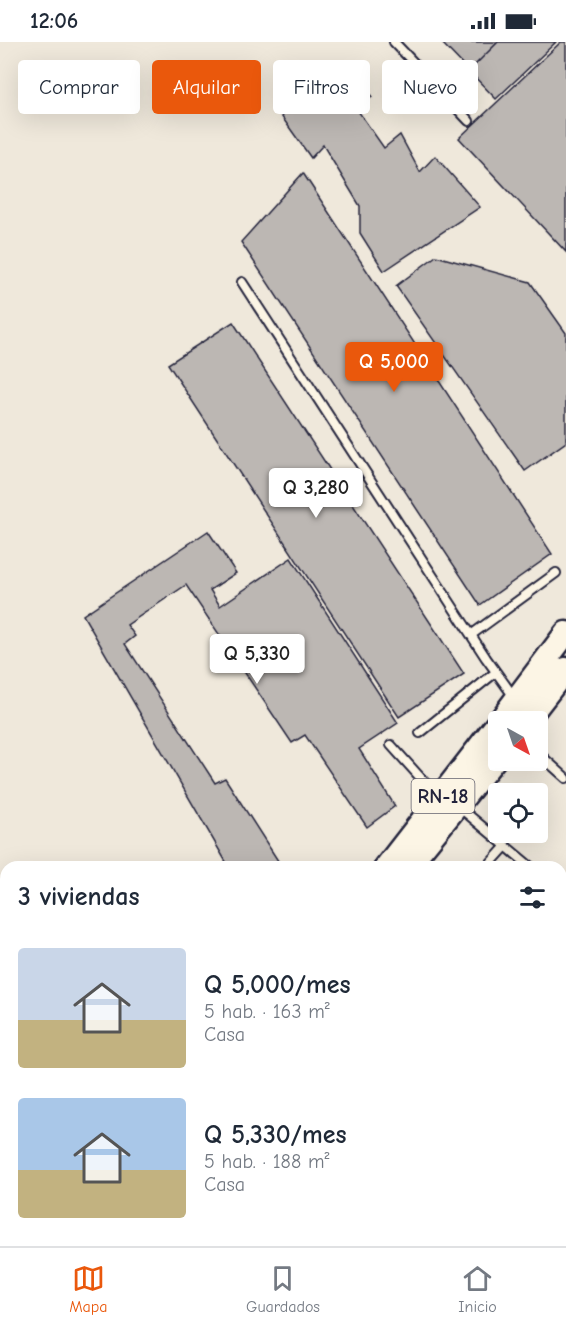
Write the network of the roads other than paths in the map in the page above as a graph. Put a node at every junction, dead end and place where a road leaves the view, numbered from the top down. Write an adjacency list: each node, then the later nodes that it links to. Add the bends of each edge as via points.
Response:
1 (397, 43): 2 (lane)
2 (469, 121)
3 (242, 282): 6 (lane)
4 (556, 573): 6 (lane)
5 (566, 633): 9 (main road, RN-18)
6 (471, 635): 8 (lane)
7 (566, 669): 11 (main road)
8 (496, 672): 9 (lane); 12 (lane)
9 (516, 700): 10 (main road, RN-18)
10 (508, 711)
11 (534, 711)
12 (420, 733)
13 (488, 740): 18 (main road, RN-18)
14 (391, 745): 18 (lane)
15 (548, 762): 17 (lane)
16 (488, 765): 18 (main road, RN-18)
17 (566, 778)
18 (449, 802): 19 (lane); 20 (main road, RN-18); 21 (main road, RN-18)
19 (506, 846): 22 (lane); 23 (lane)
20 (392, 861)
21 (411, 861)
22 (492, 861)
23 (524, 861)

